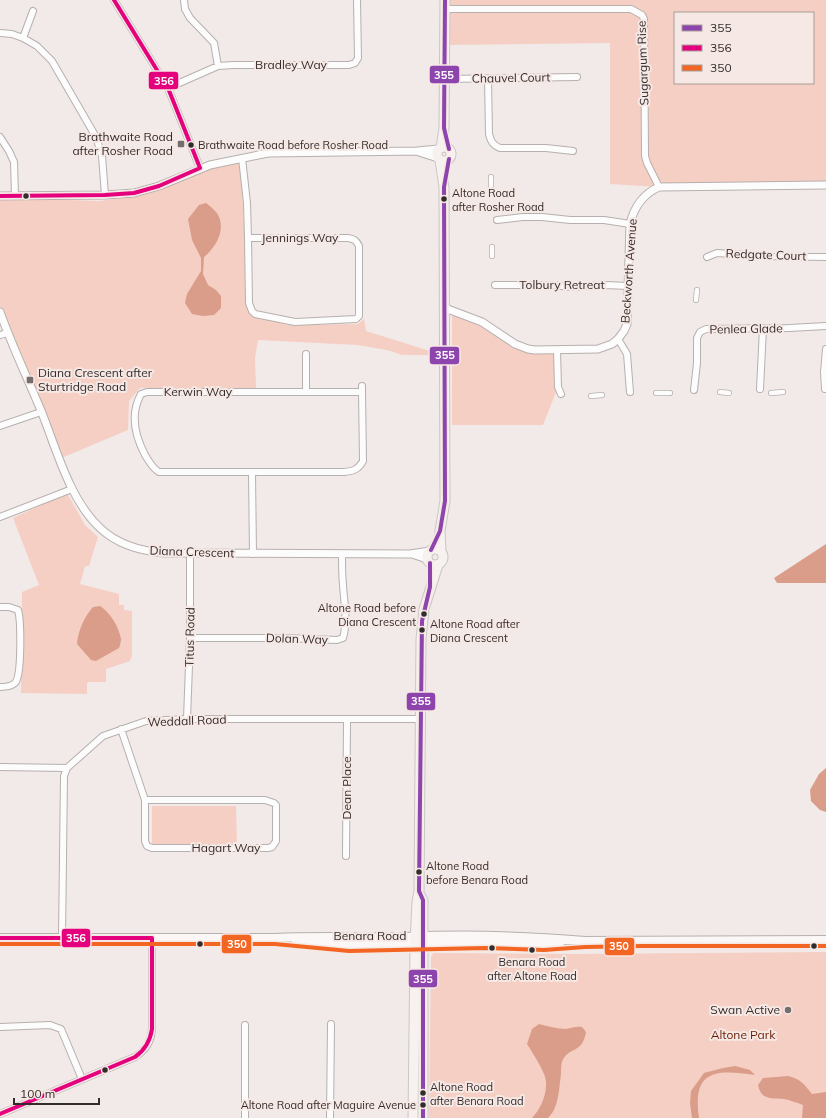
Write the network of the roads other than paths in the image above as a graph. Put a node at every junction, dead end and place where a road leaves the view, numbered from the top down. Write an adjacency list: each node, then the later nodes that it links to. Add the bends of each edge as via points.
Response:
1 (114, 0): 13 (street)
2 (184, 0): 9 (street, via 190,18 214,44)
3 (357, 0): 9 (street, Bradley Way, via 358,58 355,63)
4 (445, 0): 5 (main road)
5 (445, 10): 11 (main road); 25 (street, Sugargum Rise, via 631,9 642,15 645,156)
6 (33, 11): 8 (street)
7 (0, 33): 8 (street)
8 (23, 38): 27 (street, via 37,46 52,61 96,137 102,156)
9 (218, 66): 13 (street, Bradley Way)
10 (577, 77): 12 (street, Chauvel Court)
11 (444, 79): 12 (street, Chauvel Court); 15 (main road)
12 (488, 79): 17 (street, via 489,134 494,145 500,148)
13 (168, 88): 21 (street)
14 (0, 137): 29 (street, via 14,162)
15 (443, 149): 16 (street); 19 (main road, via 437,153); 20 (main road, via 451,154)
16 (417, 151): 18 (street, via 268,153); 19 (street)
17 (573, 151)
18 (242, 158): 21 (street); 32 (street, Jennings Way)
19 (439, 159): 20 (main road, via 444,162); 24 (main road)
20 (449, 159): 24 (main road)
21 (200, 168): 27 (street, via 134,194)
22 (491, 177): 26 (street)
23 (826, 185): 25 (street)
24 (444, 187): 42 (main road)
25 (659, 187): 31 (street, Beckworth Avenue, via 637,204)
26 (491, 189)
27 (105, 195): 29 (street)
28 (0, 196): 29 (street)
29 (14, 196)
30 (497, 220): 31 (street, via 542,217)
31 (630, 224): 38 (street, Beckworth Avenue)
32 (248, 238): 32 (street, Jennings Way, via 354,239 359,246 356,319 294,322 255,314 249,303)
33 (492, 247): 34 (street)
34 (492, 256)
35 (707, 257): 36 (street, Redgate Court, via 717,253)
36 (826, 258)
37 (495, 285): 38 (street, Tolbury Retreat)
38 (628, 286): 46 (street, Beckworth Avenue, via 627,324)
39 (697, 290): 40 (street)
40 (696, 300)
41 (0, 312): 45 (street, Diana Crescent)
42 (445, 312): 48 (street, Beckworth Avenue, via 482,322 521,347); 69 (main road, via 445,501)
43 (826, 326): 44 (street, Penlea Glade)
44 (763, 328): 50 (street); 52 (street, Penlea Glade, via 703,330 697,338)
45 (4, 334): 64 (street, Diana Crescent)
46 (618, 339): 48 (street, Beckworth Avenue, via 598,349); 54 (street, via 627,354)
47 (826, 349): 51 (street)
48 (557, 350): 61 (street, via 558,387)
49 (306, 354): 53 (street)
50 (760, 389)
51 (825, 389)
52 (694, 390)
53 (306, 392): 66 (street, Kerwin Way, via 362,389 363,461 354,471); 66 (street, Kerwin Way, via 141,394 136,408 136,432 140,446 155,470)
54 (630, 392)
55 (720, 392): 59 (street)
56 (783, 392): 60 (street)
57 (656, 393): 58 (street)
58 (670, 393)
59 (729, 393)
60 (771, 393)
61 (561, 394)
62 (602, 395): 63 (street)
63 (591, 396)
64 (41, 412): 65 (street); 67 (street, Diana Crescent)
65 (0, 426)
66 (252, 473): 72 (street)
67 (72, 489): 68 (street); 71 (street, Diana Crescent, via 91,519 112,537 130,547 147,552)
68 (0, 517)
69 (440, 531): 70 (main road); 74 (main road)
70 (441, 552): 74 (main road, via 436,549); 74 (main road, via 443,559)
71 (190, 554): 72 (street, Diana Crescent); 76 (street, Titus Road)
72 (252, 554): 73 (street, Diana Crescent)
73 (342, 554): 74 (street, Diana Crescent, via 410,554); 76 (street, Dolan Way, via 345,615 343,638)
74 (431, 558): 79 (main road, via 430,587 422,622)
75 (0, 607): 77 (street, via 18,610 20,615 20,668 16,682)
76 (190, 638): 78 (street, Titus Road)
77 (0, 687)
78 (187, 719): 80 (street, Weddall Road); 81 (street, Weddall Road, via 146,721)
79 (421, 719): 80 (street, Weddall Road); 89 (main road, via 419,891 423,900)
80 (347, 720): 85 (street, Dean Place)
81 (121, 729): 83 (street, Weddall Road, via 103,736); 84 (street, Hagart Way)
82 (0, 767): 83 (street)
83 (67, 768): 87 (street, via 64,776)
84 (145, 800): 84 (street, Hagart Way, via 270,801 276,805 276,841 268,848 152,848 147,846 145,841)
85 (346, 856)
86 (0, 938): 87 (main road, Benara Road)
87 (62, 938): 88 (main road, Benara Road)
88 (152, 938): 89 (main road, Benara Road, via 308,936); 94 (street, via 152,1037 149,1045 135,1057)
89 (419, 939): 90 (main road, Benara Road, via 540,937 585,941); 98 (main road); 99 (main road)
90 (826, 940)
91 (331, 1024): 97 (street)
92 (245, 1025): 96 (street)
93 (0, 1027): 94 (street, via 50,1025 60,1030)
94 (82, 1079): 95 (street)
95 (0, 1114)
96 (245, 1118)
97 (330, 1118)
98 (413, 1118)
99 (423, 1118)

